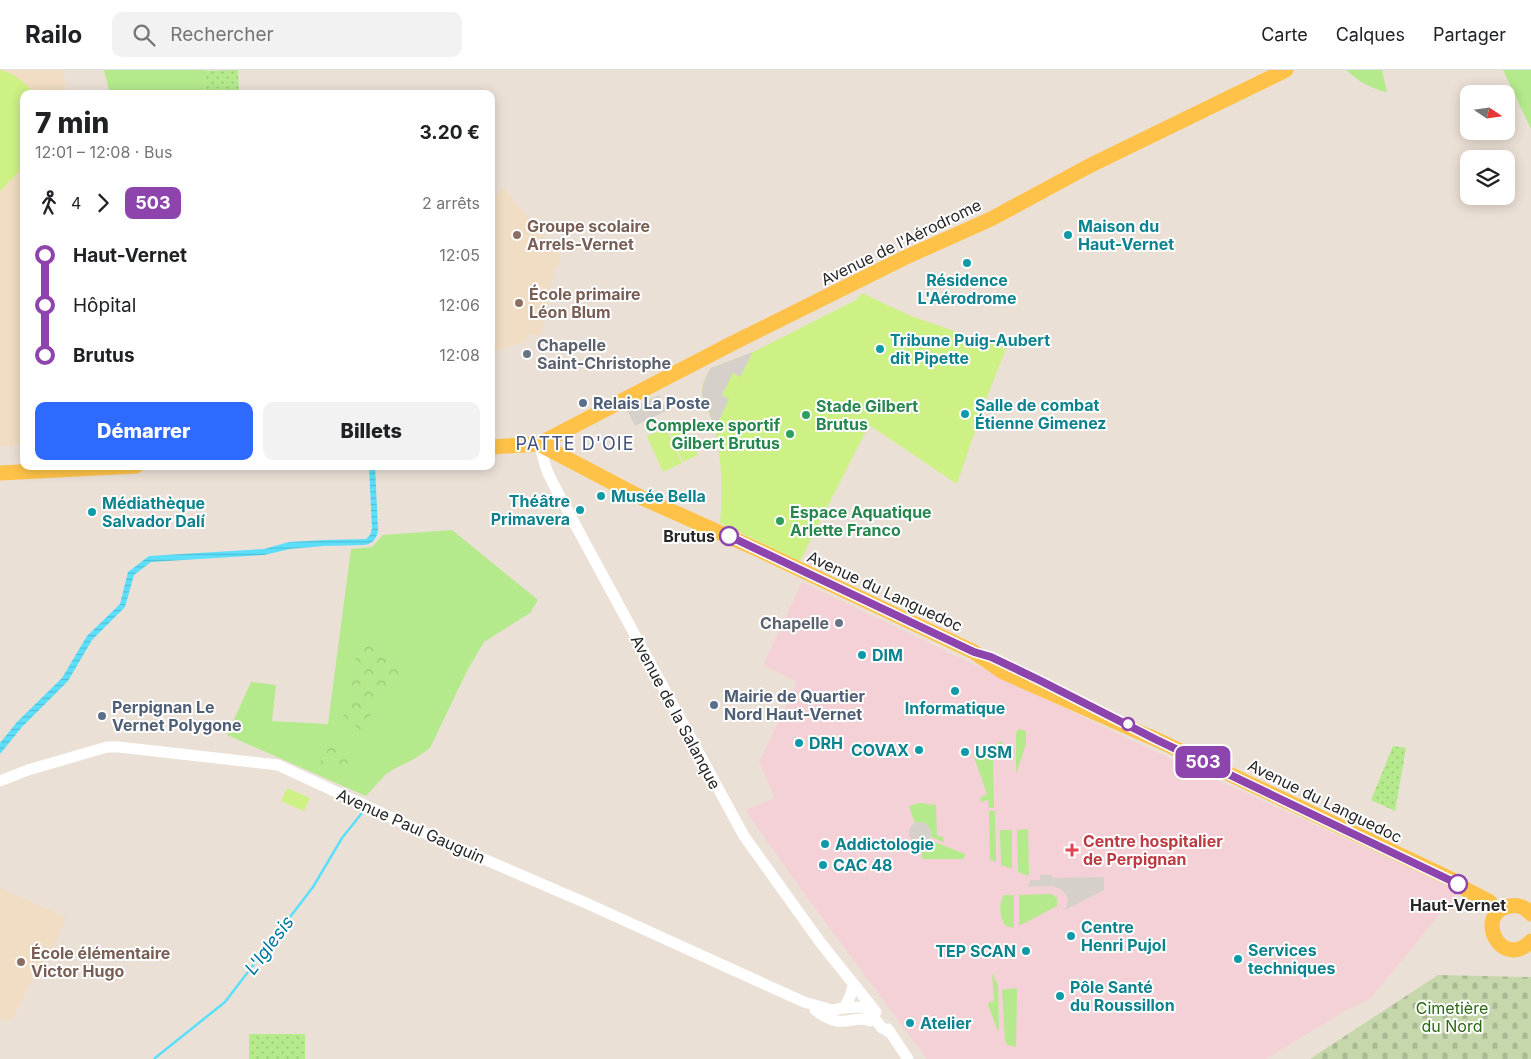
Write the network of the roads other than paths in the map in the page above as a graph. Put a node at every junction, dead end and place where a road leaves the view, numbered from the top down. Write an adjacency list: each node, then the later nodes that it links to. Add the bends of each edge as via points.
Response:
1 (1283, 71): 2 (main road, Avenue de l'Aérodrome, via 1089,166 991,219 725,347)
2 (538, 444): 3 (main road); 7 (main road, Avenue du Languedoc, via 640,497 974,652 991,657 1157,740); 12 (street, Avenue de la Salanque, via 546,471 744,836)
3 (495, 446)
4 (58, 470): 5 (main road)
5 (0, 473)
6 (0, 781): 14 (street, Avenue Paul Gauguin, via 28,770 119,746 278,765)
7 (1451, 879): 8 (main road, Avenue du Languedoc, via 1466,883); 9 (main road, Avenue du Languedoc, via 1490,902)
8 (1509, 906): 9 (main road); 10 (main road, Avenue du Languedoc, via 1520,906)
9 (1496, 914): 11 (main road, via 1492,929 1502,946 1513,950)
10 (1531, 914)
11 (1531, 941)
12 (839, 967): 13 (street, Avenue de la Salanque); 18 (street, Avenue de la Salanque)
13 (852, 988): 15 (street, Avenue de la Salanque); 16 (street)
14 (804, 1002): 16 (street, Avenue Paul Gauguin, via 832,1010); 17 (street, Avenue Paul Gauguin, via 823,1016 837,1021 861,1018)
15 (861, 1007): 16 (street, Avenue Paul Gauguin); 17 (street, Avenue de la Salanque); 18 (street)
16 (844, 1008)
17 (870, 1021): 19 (street, Avenue de la Salanque)
18 (891, 1033): 19 (street, Avenue de la Salanque)
19 (907, 1059)

